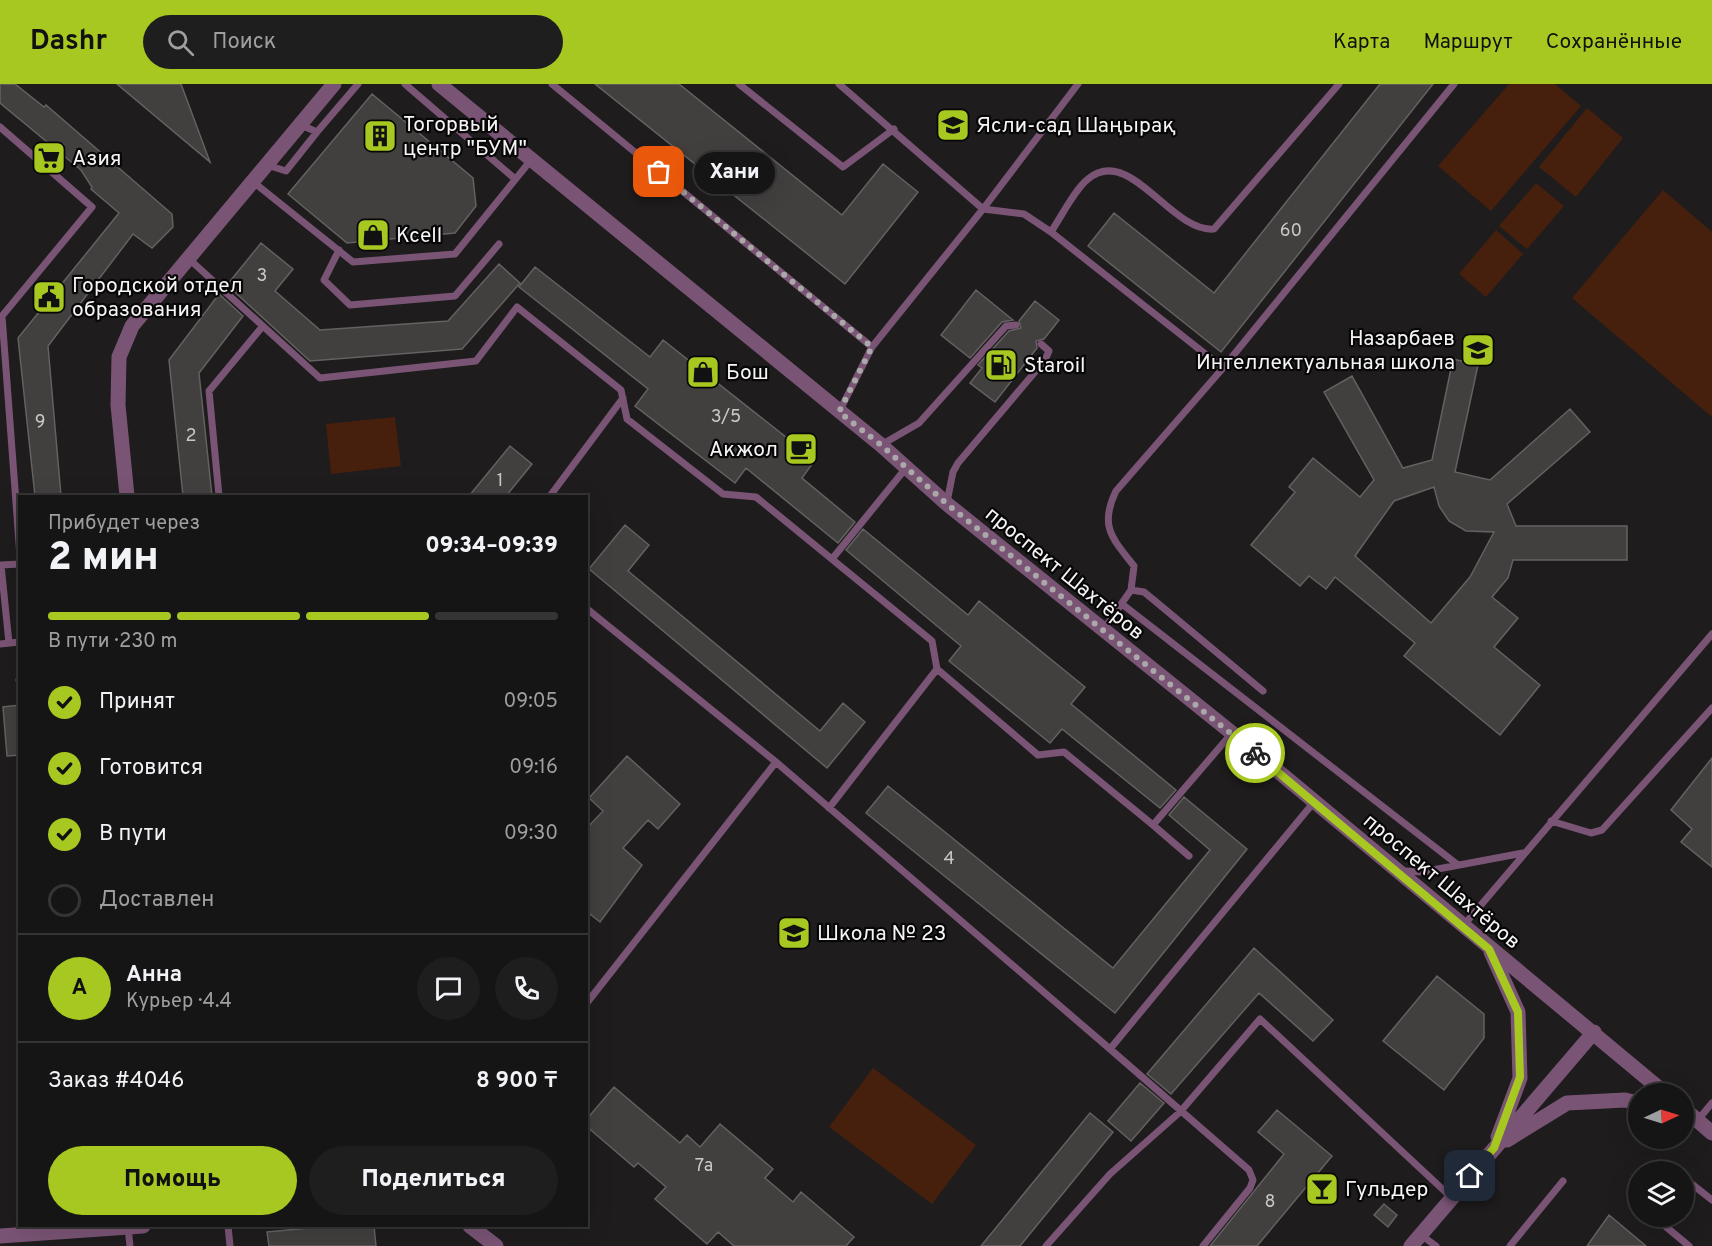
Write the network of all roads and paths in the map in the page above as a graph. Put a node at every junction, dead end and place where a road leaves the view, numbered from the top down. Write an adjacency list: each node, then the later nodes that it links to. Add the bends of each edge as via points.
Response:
1 (334, 84): 11 (street)
2 (358, 84): 14 (lane)
3 (405, 84): 17 (lane)
4 (439, 84): 15 (street, проспект Шахтёров)
5 (552, 84): 27 (lane)
6 (739, 84): 13 (lane, via 843,167)
7 (838, 84): 13 (lane)
8 (1078, 84): 19 (lane)
9 (1339, 84): 20 (lane, via 1215,229 1196,228 1120,170 1103,170 1087,179)
10 (1454, 84): 28 (lane)
11 (301, 125): 14 (lane); 16 (street)
12 (0, 128): 37 (lane, via 92,207 2,316)
13 (894, 129): 19 (lane)
14 (317, 132): 16 (lane, via 286,171)
15 (531, 160): 17 (lane); 30 (street, проспект Шахтёров)
16 (267, 165): 18 (street)
17 (515, 179): 22 (lane, via 455,254 353,262)
18 (252, 182): 22 (lane); 23 (street)
19 (983, 208): 20 (lane, via 1024,214); 27 (lane)
20 (1051, 232): 28 (lane)
21 (499, 244): 22 (lane, via 455,296 350,305 324,280)
22 (339, 250)
23 (189, 259): 25 (lane); 33 (street, via 132,326 119,357 117,405)
24 (1016, 325): 31 (lane, via 1006,326 918,423)
25 (262, 327): 29 (lane, via 320,378 476,361 517,307 621,390); 34 (lane, via 209,391)
26 (1041, 344): 36 (lane, via 1049,351 1045,360 952,472)
27 (872, 347): 30 (lane)
28 (1223, 368): 40 (lane, via 1116,491 1107,510 1110,536 1134,566)
29 (623, 398): 35 (lane); 38 (lane, via 627,419 723,494 756,497)
30 (839, 412): 31 (street, проспект Шахтёров)
31 (881, 445): 32 (street, проспект Шахтёров)
32 (906, 468): 36 (street, проспект Шахтёров); 38 (lane)
33 (127, 495)
34 (219, 495)
35 (551, 495)
36 (947, 504): 43 (street, проспект Шахтёров)
37 (18, 529)
38 (832, 559): 48 (lane, via 932,641)
39 (18, 564): 46 (lane, via 1,565)
40 (1131, 590): 41 (lane); 49 (lane, via 1144,592)
41 (1122, 604): 43 (lane); 60 (lane)
42 (588, 610): 52 (lane)
43 (1102, 631): 51 (street, проспект Шахтёров)
44 (1712, 634): 55 (lane)
45 (18, 642): 46 (lane)
46 (9, 643): 47 (lane)
47 (0, 644)
48 (937, 669): 54 (lane); 56 (lane, via 1038,755 1064,752)
49 (1263, 691)
50 (1712, 708): 55 (lane, via 1602,830 1591,832)
51 (1232, 734): 53 (street, проспект Шахтёров); 56 (lane)
52 (776, 762): 54 (lane); 63 (lane)
53 (1314, 802): 59 (street, проспект Шахтёров); 65 (lane)
54 (829, 808): 65 (lane)
55 (1551, 821): 57 (lane)
56 (1153, 825): 58 (lane)
57 (1523, 853): 60 (lane); 61 (lane)
58 (1189, 856)
59 (1389, 865): 60 (lane, via 1408,873); 61 (street, проспект Шахтёров)
60 (1458, 865)
61 (1463, 926): 62 (street, проспект Шахтёров)
62 (1489, 949): 64 (street, проспект Шахтёров); 73 (street, via 1518,1012 1520,1077)
63 (588, 1001)
64 (1594, 1032): 66 (street, проспект Шахтёров); 73 (street)
65 (1110, 1049): 69 (lane)
66 (1653, 1083)
67 (1628, 1101): 73 (street, via 1567,1103)
68 (1712, 1103): 70 (lane)
69 (1180, 1113): 76 (lane, via 1260,1019); 88 (lane, via 1110,1174); 89 (lane, via 1249,1170 1253,1180)
70 (1694, 1115)
71 (1694, 1121): 72 (street)
72 (1712, 1134)
73 (1494, 1148): 76 (street)
74 (1563, 1181): 91 (lane)
75 (1694, 1186): 77 (lane)
76 (1452, 1198): 84 (street)
77 (1712, 1200)
78 (125, 1227): 83 (street)
79 (135, 1227): 85 (lane)
80 (228, 1227): 86 (lane)
81 (471, 1227): 87 (street)
82 (1666, 1227): 92 (lane)
83 (6, 1239)
84 (1416, 1240): 90 (lane)
85 (130, 1246)
86 (230, 1246)
87 (496, 1246)
88 (1046, 1246)
89 (1203, 1246)
90 (1436, 1246)
91 (1510, 1246)
92 (1689, 1246)

